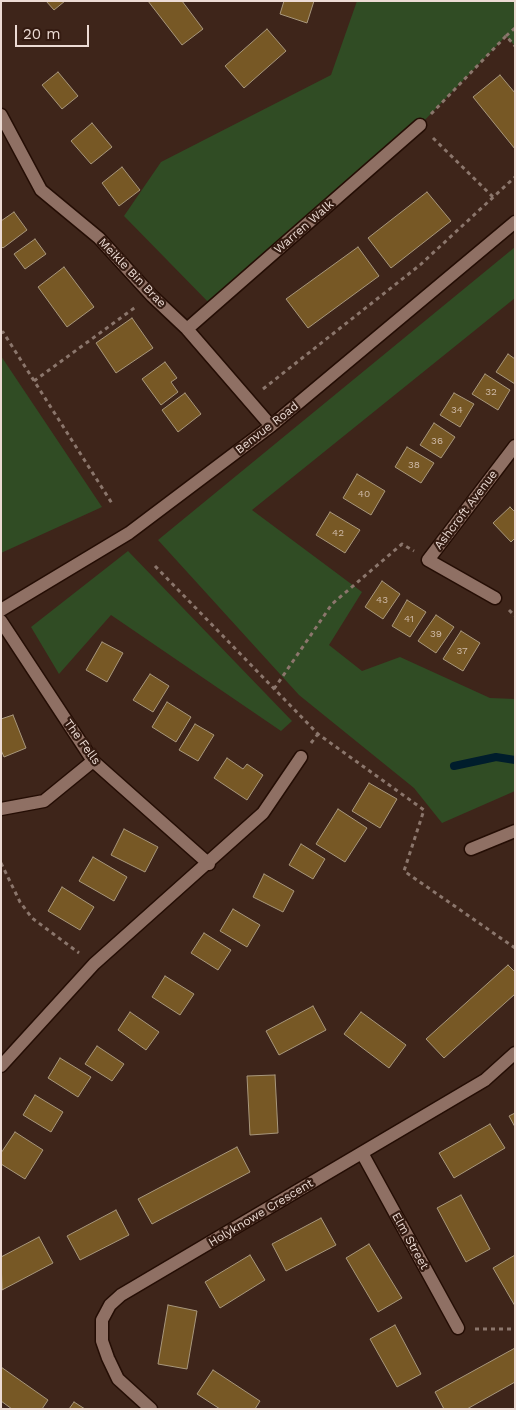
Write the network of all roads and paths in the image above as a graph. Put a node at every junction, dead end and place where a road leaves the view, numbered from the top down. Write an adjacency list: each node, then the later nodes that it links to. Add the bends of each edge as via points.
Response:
1 (515, 28): 2 (path)
2 (506, 36): 3 (path); 5 (path)
3 (515, 46)
4 (1, 115): 9 (street, Meikle Bin Brae, via 41,190 99,238)
5 (420, 125): 7 (path); 10 (street, Warren Walk)
6 (515, 177): 7 (path)
7 (493, 197): 13 (path, via 420,265)
8 (515, 222): 14 (street, Benvue Road)
9 (152, 296): 10 (street, Meikle Bin Brae); 12 (path)
10 (188, 329): 13 (street, Meikle Bin Brae)
11 (1, 333): 12 (path)
12 (34, 381): 16 (path)
13 (248, 400): 14 (street, Meikle Bin Brae)
14 (271, 426): 20 (street, Benvue Road, via 129,533)
15 (515, 446): 17 (street, Ashcroft Avenue)
16 (114, 505)
17 (428, 560): 19 (street, Ashcroft Avenue); 22 (path, via 402,544 332,604)
18 (155, 566): 22 (path)
19 (495, 598)
20 (1, 610)
21 (1, 621): 24 (street, The Fells)
22 (274, 689): 30 (path, via 318,734 424,810 404,871)
23 (301, 757): 29 (street, via 263,814)
24 (93, 761): 25 (street, via 44,801); 29 (street, The Fells)
25 (1, 809)
26 (515, 831): 27 (street)
27 (471, 849)
28 (1, 863): 31 (path, via 20,902 32,918)
29 (208, 864): 31 (street)
30 (515, 948)
31 (94, 964): 33 (street)
32 (515, 1053): 34 (street, Holyknowe Crescent, via 485,1080)
33 (1, 1066)
34 (362, 1153): 35 (street, Elm Street); 37 (street, Holyknowe Crescent, via 110,1304 102,1320 102,1341 108,1358 118,1379)
35 (458, 1328): 36 (path)
36 (515, 1329)
37 (151, 1409)

